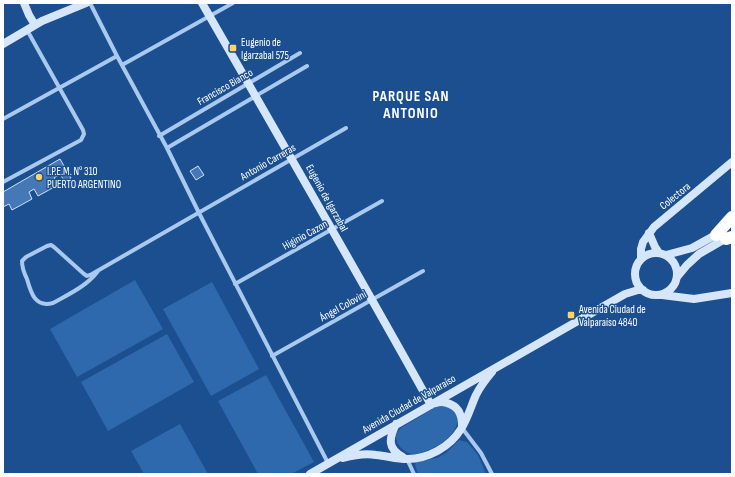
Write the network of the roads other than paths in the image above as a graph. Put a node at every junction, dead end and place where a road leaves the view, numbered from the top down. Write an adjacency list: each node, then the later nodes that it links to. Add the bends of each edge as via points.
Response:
1 (24, 3): 7 (main road)
2 (86, 3): 7 (main road)
3 (90, 3): 11 (street)
4 (202, 3): 6 (main road, Eugenio de Igarzabal)
5 (233, 3): 6 (street)
6 (210, 16): 12 (street); 14 (main road, Eugenio de Igarzabal)
7 (35, 25): 8 (main road)
8 (27, 30): 9 (main road); 15 (street)
9 (3, 44)
10 (300, 53): 14 (street, Francisco Bianco)
11 (117, 56): 12 (street); 15 (street)
12 (122, 65): 19 (street)
13 (307, 66): 16 (street)
14 (248, 84): 16 (main road, Eugenio de Igarzabal); 19 (street, Francisco Bianco)
15 (60, 87): 17 (street); 23 (street, via 84,130 83,137)
16 (256, 96): 20 (street); 21 (main road, Eugenio de Igarzabal)
17 (3, 119)
18 (346, 128): 21 (street, Antonio Carreras)
19 (160, 136): 20 (street)
20 (167, 148): 25 (street)
21 (292, 159): 25 (street, Antonio Carreras); 28 (main road, Eugenio de Igarzabal)
22 (732, 162): 29 (main road, Colectora)
23 (3, 182)
24 (382, 200): 28 (street, Higinio Cazon)
25 (199, 213): 33 (street, Antonio Carreras); 37 (street)
26 (732, 217): 30 (highway)
27 (732, 226): 30 (main road)
28 (332, 230): 37 (street, Higinio Cazon); 43 (main road, Eugenio de Igarzabal)
29 (649, 233): 31 (main road, via 655,247); 32 (main road, via 641,249)
30 (726, 236): 31 (main road, via 692,248); 36 (main road, via 699,254)
31 (663, 254): 32 (main road, via 653,252); 36 (main road, via 671,258 675,264)
32 (641, 259): 35 (main road, via 635,271)
33 (98, 271): 33 (street, Antonio Carreras, via 86,283 47,305 41,304 31,293 22,261 51,245 87,276)
34 (423, 271): 43 (street, Ángel Colovini)
35 (636, 277): 38 (main road); 40 (main road, Avenida Ciudad de Valparaíso)
36 (676, 280): 41 (main road, via 672,288); 42 (main road)
37 (235, 284): 44 (street)
38 (643, 290): 40 (main road, Avenida Ciudad de Valparaíso); 41 (main road, via 654,295)
39 (732, 292): 42 (main road, via 694,299)
40 (625, 294): 45 (main road, Avenida Ciudad de Valparaíso)
41 (660, 294): 42 (main road)
42 (681, 297)
43 (372, 300): 44 (street, Ángel Colovini); 46 (main road, Eugenio de Igarzabal)
44 (272, 356): 50 (street)
45 (495, 368): 46 (main road, Avenida Ciudad de Valparaíso); 48 (main road, Avenida Ciudad de Valparaíso, via 476,394)
46 (431, 404): 47 (main road, Avenida Ciudad de Valparaíso); 48 (main road, via 448,403 458,410)
47 (396, 424): 49 (main road, via 390,442 396,453); 50 (main road, Avenida Ciudad de Valparaíso)
48 (462, 428): 49 (main road, Avenida Ciudad de Valparaíso, via 455,438 439,450 426,456); 53 (street, via 481,453)
49 (407, 459): 50 (main road, Avenida Ciudad de Valparaíso, via 367,454 353,455); 52 (street)
50 (331, 462): 51 (main road, Avenida Ciudad de Valparaíso)
51 (310, 474)
52 (414, 474)
53 (492, 474)

